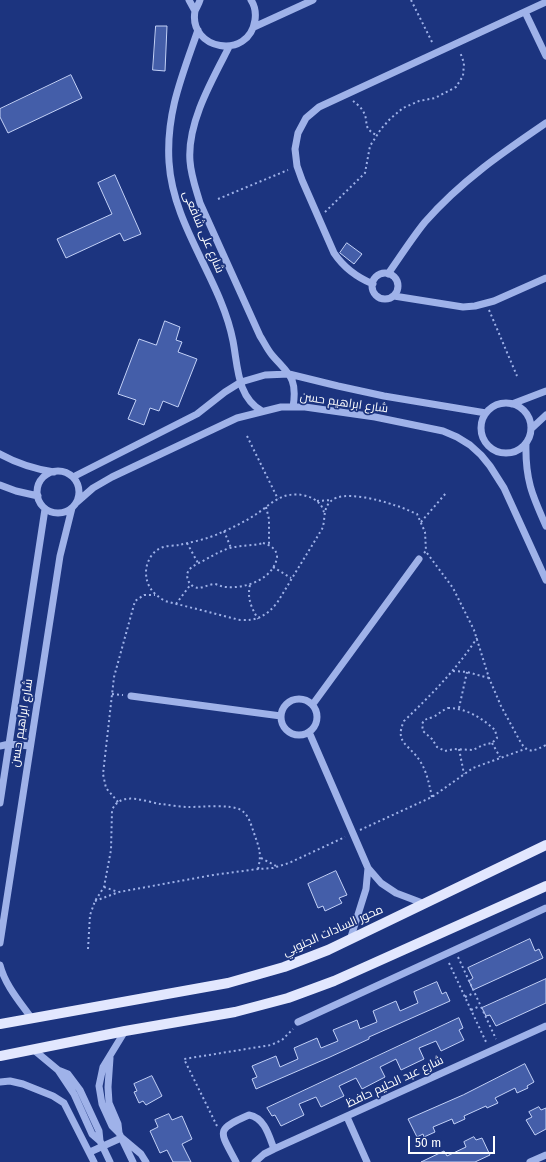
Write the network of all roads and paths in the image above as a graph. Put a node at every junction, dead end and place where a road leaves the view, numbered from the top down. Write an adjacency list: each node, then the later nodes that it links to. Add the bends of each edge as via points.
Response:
1 (189, 0): 7 (street)
2 (200, 0): 7 (street)
3 (251, 0): 9 (street, via 256,15)
4 (313, 0): 9 (street)
5 (412, 0): 13 (path)
6 (546, 2): 8 (street)
7 (196, 11): 10 (street, via 195,21)
8 (525, 12): 11 (street); 14 (street)
9 (254, 27): 12 (street, via 240,44)
10 (198, 30): 12 (street, via 206,40 217,46); 28 (street, شارع على شافعى, via 173,105 168,134 169,164 174,193 184,221 223,308)
11 (457, 43): 13 (street); 17 (path, via 464,63 463,76 456,87 435,98 403,108)
12 (229, 47): 26 (street, شارع على شافعى, via 196,117 190,138 193,182 260,336 271,354)
13 (437, 52): 15 (street)
14 (546, 56)
15 (346, 95): 17 (path, via 364,111 366,125); 18 (street, via 318,107 306,118 298,133 295,149)
16 (546, 123): 21 (street, via 488,163 453,193 425,222)
17 (376, 135): 20 (path, via 370,146 365,173)
18 (297, 166): 19 (path); 20 (street)
19 (218, 200)
20 (318, 218): 23 (street, via 341,264 350,272)
21 (388, 274): 23 (street, via 377,277); 24 (street, via 398,283)
22 (546, 278): 25 (street)
23 (373, 284): 24 (street, via 375,294 379,297 384,299)
24 (394, 296): 25 (street, via 463,307)
25 (486, 304): 27 (path)
26 (289, 374): 28 (street, شارع ابراهيم حسن, via 264,375); 31 (street, شارع على شافعى, via 294,393); 33 (street, شارع ابراهيم حسن, via 384,396)
27 (517, 376)
28 (241, 382): 32 (street, شارع على شافعى, via 247,398); 42 (street, شارع ابراهيم حسن, via 197,414)
29 (546, 391): 30 (street)
30 (512, 404): 33 (street, via 498,405); 35 (street, via 526,413)
31 (293, 407): 32 (street, شارع ابراهيم حسن); 40 (street, شارع ابراهيم حسن, via 375,417 443,431 470,445)
32 (262, 411): 49 (street, شارع ابراهيم حسن, via 237,418 112,477 93,488)
33 (486, 413): 38 (street, via 481,427 485,441)
34 (546, 415): 35 (street)
35 (531, 429): 37 (street)
36 (247, 436): 46 (path)
37 (526, 443): 38 (street, via 520,449 508,452 497,451); 54 (street, via 528,481)
38 (490, 446): 40 (street)
39 (0, 454): 41 (street, via 34,469)
40 (481, 455): 64 (street, شارع ابراهيم حسن, via 504,488)
41 (54, 472): 42 (street, via 61,471); 45 (street, via 41,480)
42 (72, 477): 49 (street, via 79,489)
43 (0, 485): 45 (street)
44 (446, 493): 53 (path)
45 (38, 496): 51 (street)
46 (278, 499): 48 (path, via 300,494); 50 (path)
47 (331, 500): 48 (path); 52 (path); 53 (path, via 342,496 354,496 394,505 417,514)
48 (316, 501): 52 (path, via 320,503)
49 (75, 505): 51 (street, via 59,513); 83 (street, شارع ابراهيم حسن, via 60,556)
50 (266, 508): 55 (path); 57 (path, via 269,519)
51 (45, 509): 80 (street, شارع ابراهيم حسن)
52 (324, 512): 63 (path, via 324,525)
53 (420, 522): 59 (path, via 425,532)
54 (546, 526)
55 (224, 531): 56 (path); 58 (path)
56 (187, 543): 61 (path); 67 (path, via 162,548 149,560 146,578)
57 (269, 544): 58 (path); 62 (path, via 277,557)
58 (231, 548): 61 (path)
59 (426, 551): 60 (path); 70 (path, via 453,588)
60 (419, 559): 75 (street)
61 (198, 563): 65 (path, via 188,572 187,578)
62 (272, 567): 63 (path); 66 (path, via 265,577)
63 (291, 578): 69 (path, via 270,612)
64 (546, 580)
65 (191, 584): 66 (path, via 198,588 214,584 225,587); 68 (path)
66 (250, 584): 69 (path, via 249,601)
67 (155, 595): 68 (path); 90 (path, via 144,595 135,601 114,677 103,774 106,788)
68 (176, 604): 69 (path, via 240,620)
69 (258, 619)
70 (477, 638): 71 (path); 73 (path)
71 (453, 671): 72 (path); 89 (path, via 404,721 400,730 403,741 420,761 428,778)
72 (468, 672): 73 (path); 76 (path)
73 (489, 678): 84 (path, via 501,706)
74 (131, 696): 77 (street)
75 (313, 704): 77 (street, via 302,698 290,700 282,710); 78 (street, via 317,719 313,729)
76 (459, 708): 79 (path, via 495,730 497,738); 85 (path, via 440,711 424,720 421,728 441,750)
77 (281, 716): 78 (street, via 285,728 290,732 296,735)
78 (308, 732): 92 (street)
79 (492, 743): 85 (path, via 473,750); 86 (path)
80 (9, 744): 82 (street); 83 (street); 88 (street, شارع ابراهيم حسن)
81 (546, 745): 84 (path, via 534,750)
82 (0, 746)
83 (30, 746): 105 (street, شارع ابراهيم حسن)
84 (525, 748): 86 (path)
85 (458, 749): 87 (path)
86 (500, 757): 87 (path)
87 (464, 774): 89 (path)
88 (1, 792): 91 (street, شارع ابراهيم حسن)
89 (432, 797): 92 (path)
90 (118, 802): 94 (path, via 127,798 187,807 228,807 240,810 249,818); 99 (path, via 112,810 111,850)
91 (0, 803)
92 (352, 834): 95 (path); 96 (street)
93 (546, 846): 102 (main road, محور السادات الجنوبي)
94 (261, 858): 95 (path); 97 (path)
95 (278, 867): 97 (path)
96 (368, 868): 102 (street, via 381,883 396,893); 104 (street, via 366,889)
97 (258, 869): 100 (path)
98 (546, 886): 118 (main road, via 312,990 234,1012)
99 (104, 887): 100 (path); 101 (path)
100 (119, 892): 101 (path)
101 (95, 901): 106 (path, via 90,915)
102 (424, 904): 104 (main road, محور السادات الجنوبي)
103 (546, 908): 107 (street)
104 (350, 940): 114 (main road, محور السادات الجنوبي, via 284,967 228,983)
105 (0, 944)
106 (88, 949)
107 (455, 950): 108 (street); 110 (path)
108 (445, 955): 111 (path); 115 (street)
109 (0, 965): 114 (street, via 10,988)
110 (475, 993): 111 (path); 112 (path)
111 (465, 998): 113 (path)
112 (480, 1006): 113 (path); 119 (path)
113 (471, 1010): 121 (path)
114 (32, 1018): 116 (main road, محور السادات الجنوبي)
115 (298, 1022): 125 (path, via 292,1032 271,1045 184,1059 216,1126)
116 (0, 1024)
117 (546, 1026): 119 (street, شارع عبد الحليم حافظ)
118 (125, 1031): 120 (main road); 126 (street, via 110,1058 108,1095)
119 (500, 1047): 121 (street, شارع عبد الحليم حافظ)
120 (34, 1050): 122 (main road); 127 (street, via 58,1070 68,1074 80,1090 99,1131)
121 (490, 1051): 124 (street, شارع عبد الحليم حافظ)
122 (0, 1056)
123 (0, 1082): 129 (street, via 24,1084 64,1103)
124 (347, 1117): 128 (street, شارع عبد الحليم حافظ); 137 (street)
125 (223, 1130): 128 (street, via 231,1123 249,1115 253,1116 262,1122); 135 (street, via 223,1137)
126 (120, 1135): 127 (street); 133 (street); 134 (street)
127 (101, 1143): 129 (street); 132 (street)
128 (274, 1149): 136 (street, شارع عبد الحليم حافظ)
129 (90, 1152): 131 (street)
130 (546, 1155): 138 (street)
131 (94, 1162)
132 (110, 1162)
133 (133, 1162)
134 (146, 1162)
135 (236, 1162)
136 (255, 1162)
137 (367, 1162)
138 (530, 1162)

